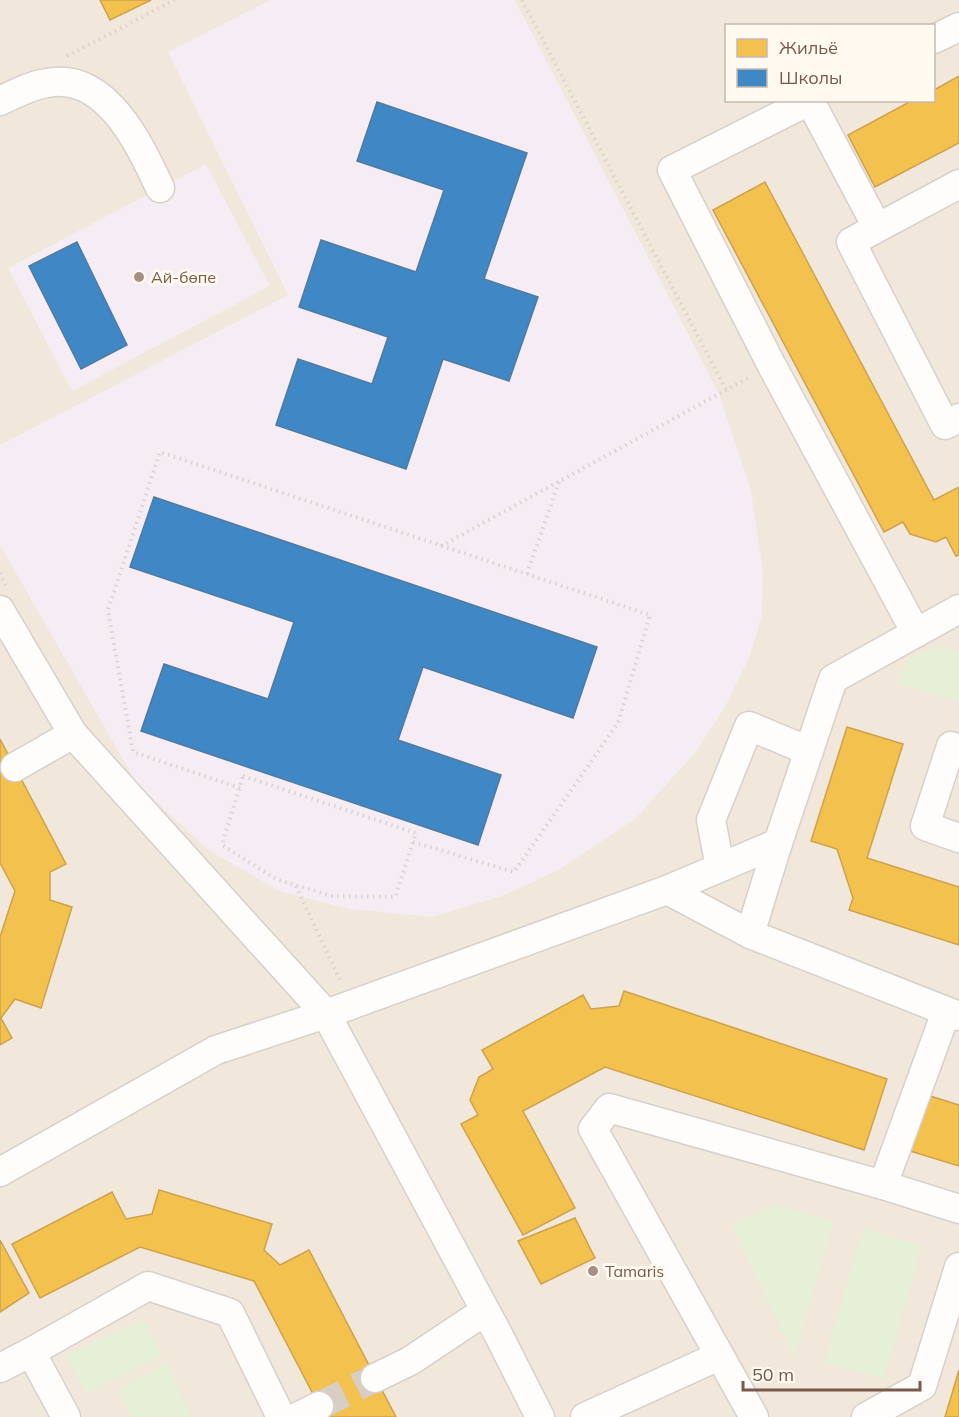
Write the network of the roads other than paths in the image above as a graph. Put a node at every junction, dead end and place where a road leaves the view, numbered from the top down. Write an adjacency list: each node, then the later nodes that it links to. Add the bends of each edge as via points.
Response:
1 (959, 27): 2 (street)
2 (935, 38)
3 (0, 101): 7 (street, via 48,82 71,82 94,92 125,125)
4 (809, 102): 12 (street, via 672,170)
5 (812, 102): 8 (street)
6 (959, 184): 8 (street)
7 (160, 188)
8 (877, 227): 9 (street, via 851,242 945,425)
9 (959, 418)
10 (959, 609): 12 (street)
11 (0, 610): 13 (street)
12 (916, 633): 15 (street, via 833,679)
13 (73, 734): 16 (street); 22 (street)
14 (959, 749): 17 (street, via 951,746 925,826)
15 (809, 751): 18 (street); 19 (street, via 749,726 711,820)
16 (15, 767)
17 (959, 838)
18 (778, 843): 19 (street); 21 (street)
19 (720, 867): 20 (street)
20 (668, 890): 21 (street); 22 (street)
21 (750, 934): 23 (street)
22 (338, 1009): 24 (street, via 216,1050); 28 (street)
23 (952, 1014): 25 (street)
24 (0, 1172)
25 (883, 1185): 26 (street); 30 (street, via 609,1108 593,1129)
26 (959, 1209)
27 (959, 1267): 38 (street, via 922,1386)
28 (485, 1311): 32 (street, via 410,1361); 35 (street)
29 (31, 1352): 31 (street); 33 (street); 34 (street, via 148,1286 230,1313)
30 (719, 1356): 36 (street); 37 (street)
31 (0, 1368)
32 (375, 1378)
33 (66, 1417)
34 (282, 1417)
35 (540, 1417)
36 (585, 1417)
37 (754, 1417)
38 (866, 1417)

